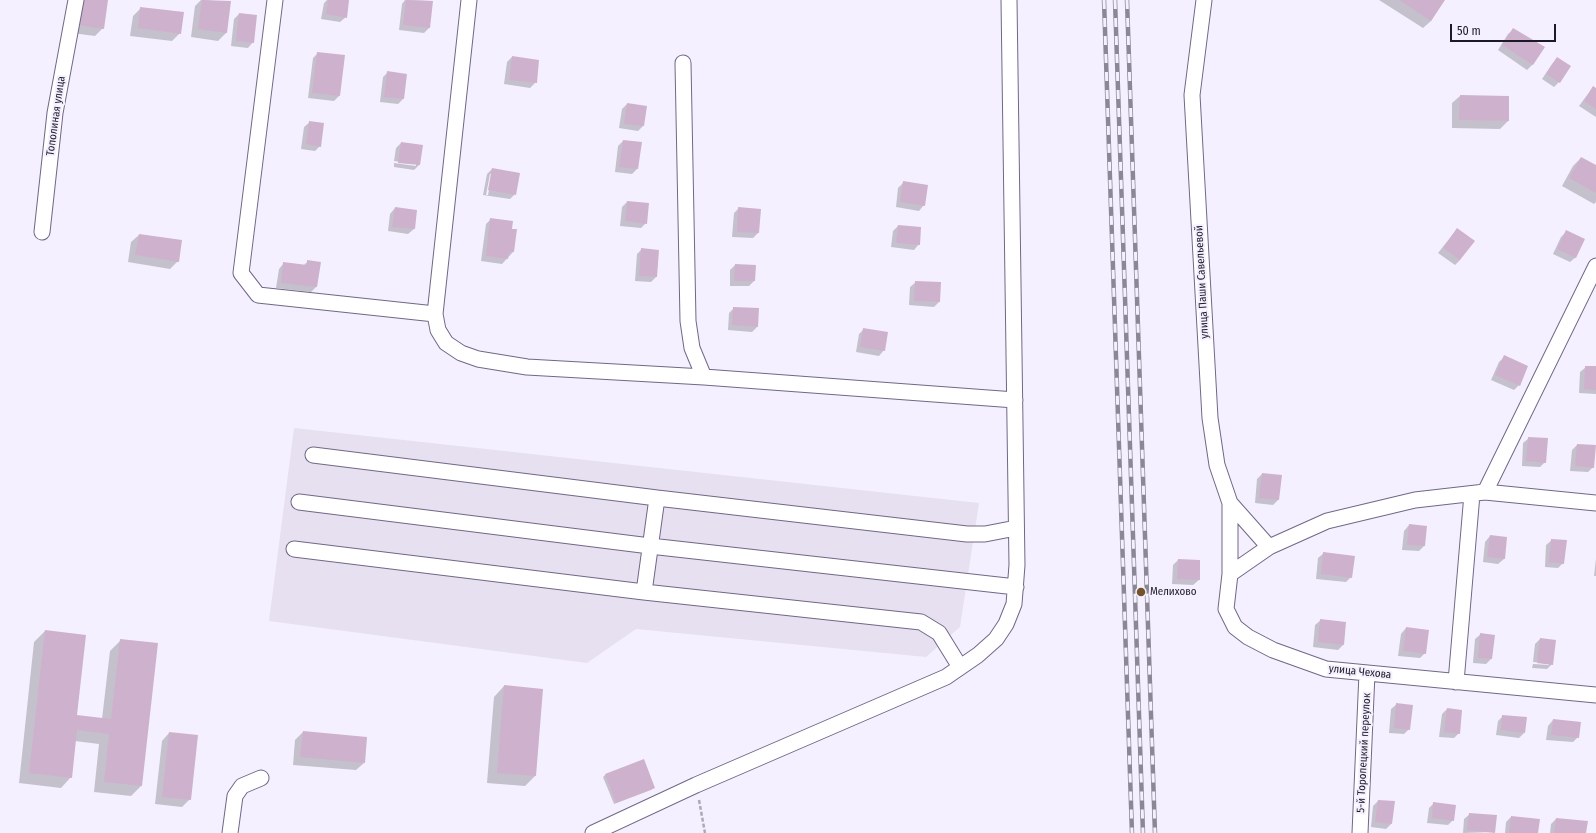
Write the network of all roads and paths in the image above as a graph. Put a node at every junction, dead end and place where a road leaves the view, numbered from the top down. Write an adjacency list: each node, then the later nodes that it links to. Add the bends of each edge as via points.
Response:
1 (76, 0): 7 (street, Тополиная улица, via 55,113)
2 (275, 0): 9 (street, via 241,273 258,296)
3 (469, 0): 9 (street)
4 (1009, 0): 11 (street)
5 (1204, 0): 16 (street, улица Паши Савельевой, via 1192,95 1210,418 1217,465)
6 (683, 63): 10 (street, via 688,321 692,348)
7 (42, 232)
8 (1596, 266): 13 (street)
9 (435, 314): 10 (street, via 438,330 446,343 461,353 478,359 527,367)
10 (704, 377): 11 (street)
11 (1016, 400): 18 (street)
12 (313, 455): 14 (street)
13 (1479, 493): 17 (street); 20 (street, via 1415,500 1327,521); 27 (street)
14 (657, 498): 18 (street, via 967,534 986,534); 19 (street)
15 (299, 502): 19 (street)
16 (1230, 503): 20 (street, улица Паши Савельевой); 22 (street, улица Чехова)
17 (1596, 503)
18 (1016, 528): 23 (street)
19 (650, 546): 23 (street); 24 (street)
20 (1269, 548): 22 (street)
21 (294, 549): 24 (street)
22 (1230, 574): 26 (street, улица Чехова, via 1226,609 1235,627 1248,637 1273,650 1326,669)
23 (1016, 587): 25 (street, via 1014,604 996,639)
24 (644, 592): 25 (street, via 921,622 939,633)
25 (960, 667): 30 (street, via 946,677)
26 (1367, 673): 27 (street, улица Чехова); 34 (street, 5-й Торопецкий переулок)
27 (1456, 682): 28 (street, улица Чехова)
28 (1596, 695)
29 (261, 778): 31 (street, via 242,786 235,796)
30 (696, 785): 32 (street); 33 (path)
31 (230, 833)
32 (593, 833)
33 (705, 833)
34 (1360, 833)

